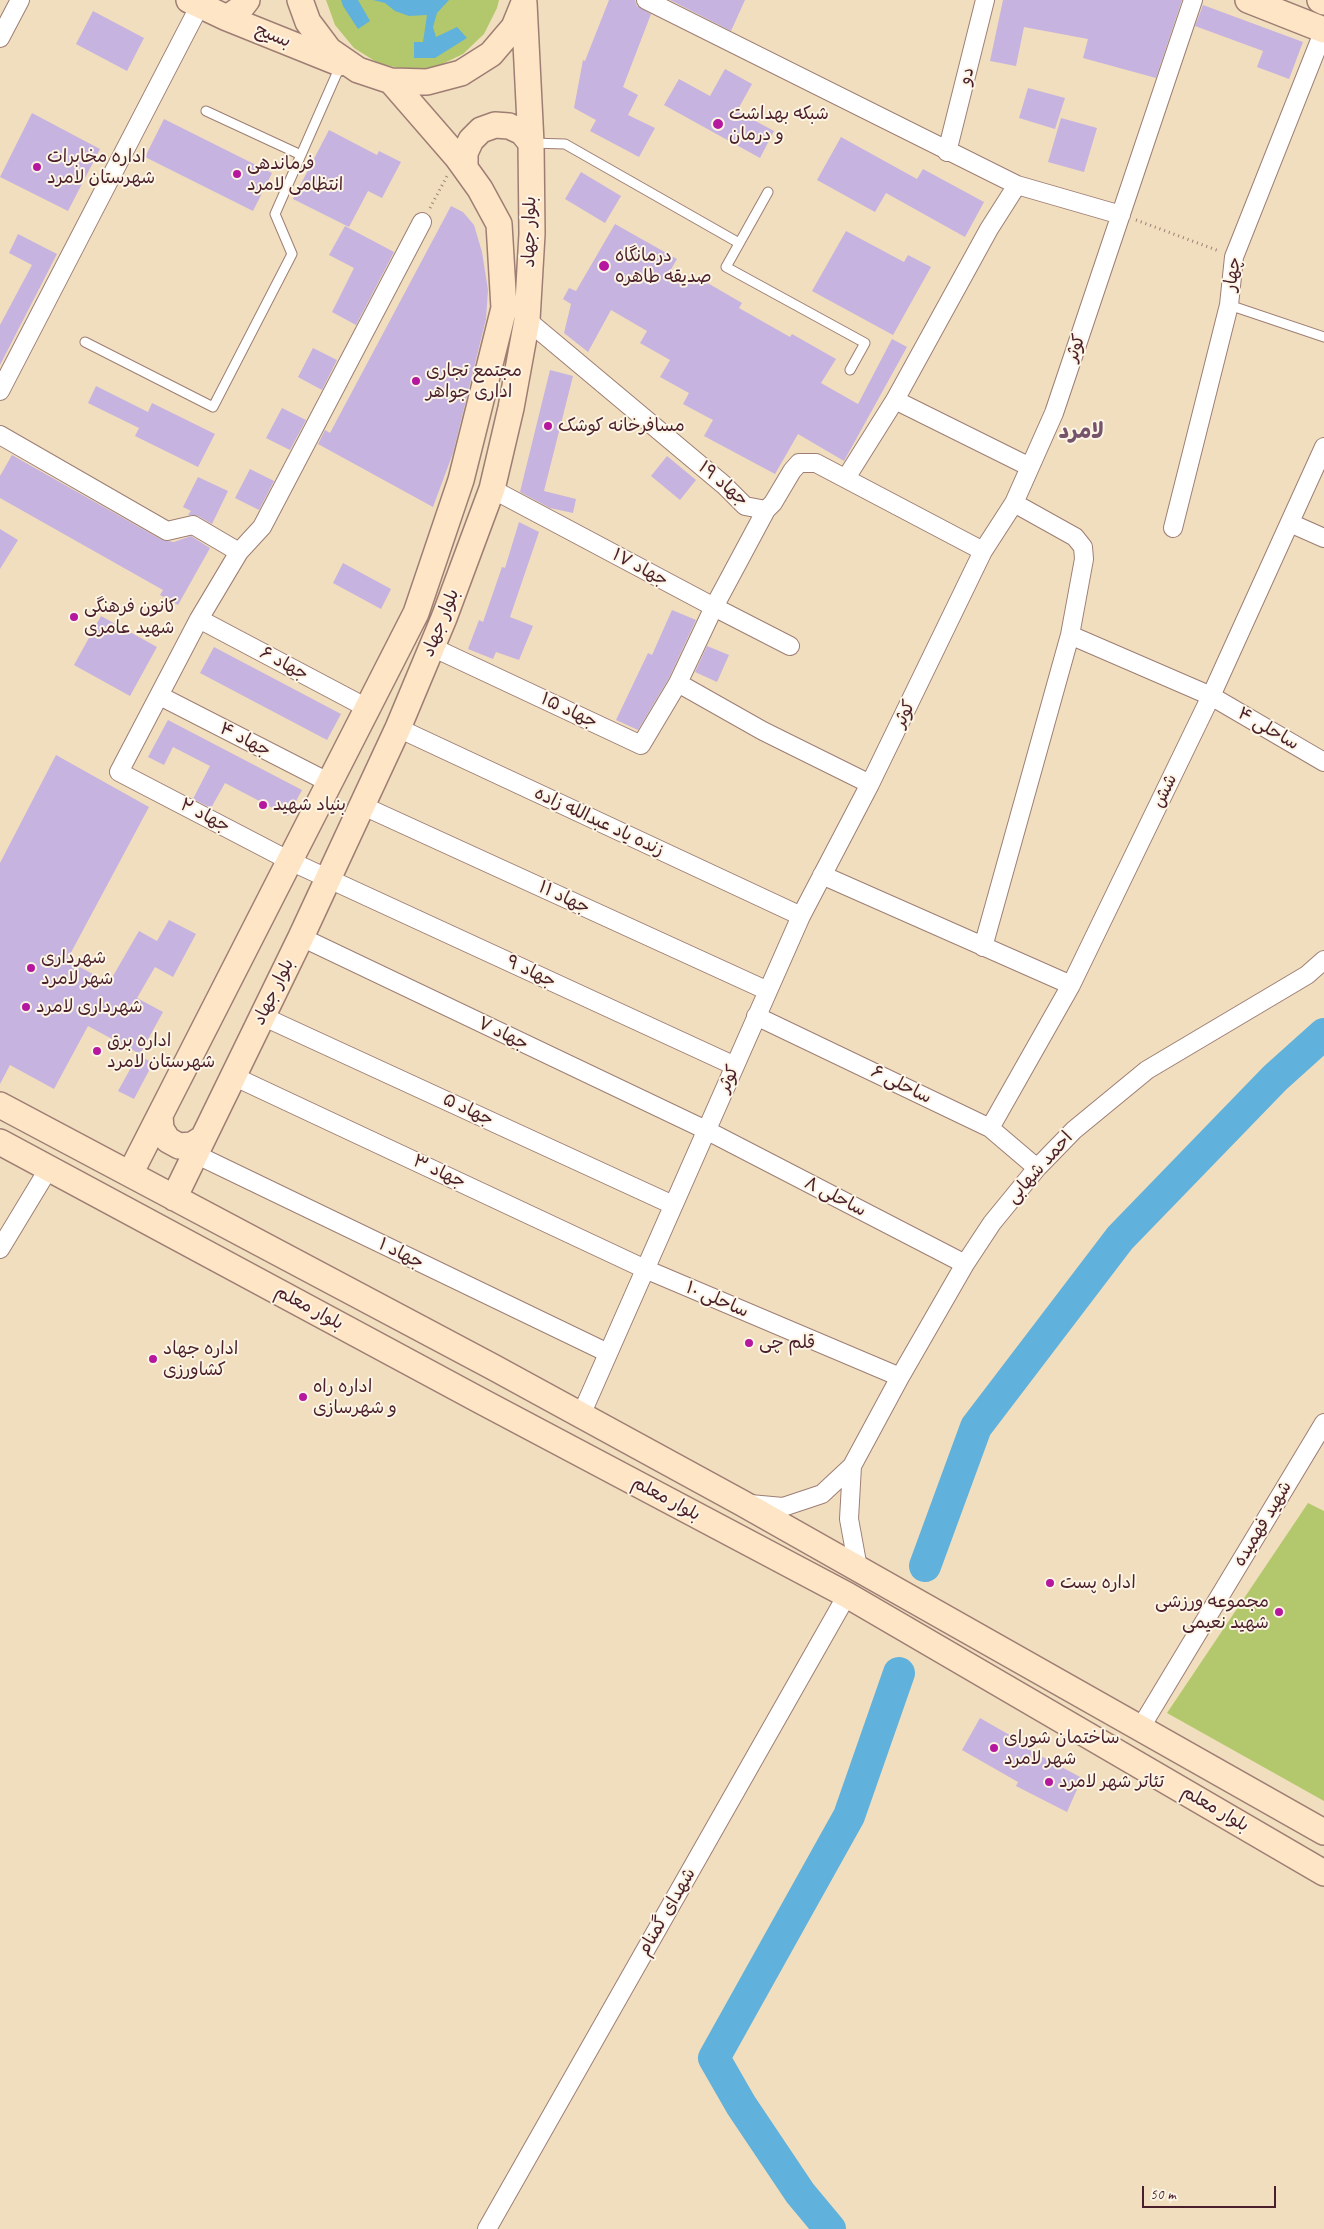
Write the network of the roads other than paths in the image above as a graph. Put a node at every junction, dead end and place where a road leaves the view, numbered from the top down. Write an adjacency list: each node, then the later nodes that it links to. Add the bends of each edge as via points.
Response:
1 (20, 0): 14 (street)
2 (247, 0): 12 (street)
3 (300, 0): 15 (street, via 308,22 329,50)
4 (646, 0): 19 (street)
5 (985, 0): 19 (street, دو)
6 (1193, 0): 24 (street, کوثر)
7 (1248, 0): 13 (street)
8 (1320, 0): 11 (street)
9 (194, 2): 12 (street, بسیج); 32 (street)
10 (524, 2): 16 (street, via 514,27 491,54 461,73 427,82); 18 (street, بلوار جهاد)
11 (1324, 2)
12 (227, 18): 15 (street, بسیج)
13 (1324, 30): 27 (street, چهار, via 1234,257)
14 (0, 38)
15 (349, 67): 16 (street); 20 (lane)
16 (391, 81): 21 (street, بلوار جهاد)
17 (206, 111): 20 (lane)
18 (531, 143): 21 (street, via 522,132 509,126 495,125 481,130 471,140); 26 (lane, via 566,144); 28 (street, بلوار جهاد, via 532,234)
19 (947, 152): 22 (street)
20 (301, 155): 30 (lane, via 276,214 292,254 213,407)
21 (461, 162): 54 (street, بلوار جهاد, via 499,224 504,308 462,480 416,613)
22 (1017, 185): 24 (street); 33 (street, via 989,229)
23 (768, 192): 26 (lane)
24 (1120, 215): 36 (street, کوثر, via 1054,413)
25 (422, 222): 45 (street, via 262,527)
26 (739, 242): 31 (lane, via 726,267 865,343)
27 (1229, 305): 29 (lane); 42 (street, چهار)
28 (527, 320): 38 (street, بلوار جهاد); 40 (street, جهاد ۱۹, via 745,506)
29 (1324, 337)
30 (86, 342)
31 (850, 370)
32 (0, 391)
33 (895, 400): 36 (street); 37 (street)
34 (0, 435): 45 (street, via 167,531 193,526)
35 (1324, 447): 41 (street, شش)
36 (1030, 467): 39 (street, کوثر)
37 (846, 478): 40 (street, جهاد ۱۹, via 816,463 799,463); 44 (street, جهاد ۱۹)
38 (492, 489): 46 (street, جهاد ۱۷); 50 (street, بلوار جهاد)
39 (1014, 503): 44 (street, کوثر); 48 (street, via 1075,537 1084,547)
40 (766, 510): 46 (street)
41 (1290, 523): 43 (street); 53 (street, شش)
42 (1173, 528)
43 (1324, 538)
44 (984, 551): 58 (street, کوثر)
45 (239, 552): 47 (street)
46 (714, 607): 49 (street, جهاد ۱۷); 51 (street)
47 (199, 619): 52 (street); 54 (street, جهاد ۶)
48 (1070, 635): 53 (street, ساحلی ۴); 65 (street)
49 (790, 646)
50 (432, 647): 51 (street, جهاد ۱۵, via 641,745); 55 (street, بلوار جهاد)
51 (678, 683): 58 (street, via 763,731)
52 (160, 696): 57 (street, جهاد ۴); 60 (street, جهاد ۲, via 119,772)
53 (1211, 696): 56 (street, ساحلی ۴); 67 (street, شش)
54 (369, 709): 57 (street, بلوار جهاد)
55 (398, 728): 59 (street, بلوار جهاد); 63 (street, زنده یاد عبدالله زاده)
56 (1324, 762)
57 (330, 783): 60 (street, بلوار جهاد)
58 (870, 784): 61 (street, کوثر)
59 (361, 805): 62 (street, بلوار جهاد); 68 (street, جهاد ۱۱)
60 (290, 861): 62 (street, جهاد ۲); 74 (street, بلوار جهاد)
61 (822, 875): 63 (street, کوثر); 65 (street)
62 (327, 878): 64 (street, بلوار جهاد); 71 (street, جهاد ۹)
63 (801, 916): 68 (street, کوثر)
64 (301, 937): 69 (street, بلوار جهاد); 76 (street, جهاد ۷)
65 (984, 947): 67 (street)
66 (1324, 960): 80 (street, احمد شهابی, via 1307,975 1147,1070 1074,1130)
67 (1070, 985): 75 (street, شش)
68 (768, 991): 70 (street, کوثر)
69 (262, 1016): 72 (street, بلوار جهاد); 83 (street, جهاد ۵)
70 (756, 1016): 71 (street, کوثر); 75 (street, ساحلی ۶)
71 (734, 1066): 76 (street, کوثر)
72 (233, 1076): 78 (street, بلوار جهاد); 86 (street, جهاد ۳)
73 (0, 1105): 81 (street, بلوار معلم)
74 (160, 1116): 78 (street, via 161,1129 168,1140 179,1146); 81 (street, بلوار جهاد)
75 (990, 1128): 80 (street, ساحلی ۶)
76 (706, 1130): 83 (street, کوثر); 85 (street, ساحلی ۸)
77 (0, 1142): 79 (street, بلوار معلم)
78 (199, 1146): 82 (street, بلوار جهاد); 88 (street, جهاد ۱)
79 (49, 1168): 84 (street); 89 (street, بلوار معلم)
80 (1037, 1168): 85 (street, احمد شهابی, via 992,1222)
81 (130, 1174): 82 (street, بلوار معلم)
82 (174, 1198): 87 (street, بلوار معلم)
83 (673, 1205): 86 (street, کوثر)
84 (0, 1249)
85 (965, 1264): 90 (street, احمد شهابی)
86 (645, 1269): 88 (street, کوثر); 90 (street, ساحلی ۱۰)
87 (416, 1326): 89 (street); 91 (street, بلوار معلم)
88 (608, 1353): 91 (street, کوثر)
89 (401, 1358): 96 (street, بلوار معلم)
90 (900, 1377): 93 (street, احمد شهابی)
91 (580, 1415): 94 (street, بلوار معلم)
92 (1324, 1423): 97 (street, شهید فهمیده)
93 (852, 1466): 94 (street, احمد شهابی, via 822,1494 783,1507); 95 (street, احمد شهابی, via 849,1519)
94 (742, 1503): 95 (street, بلوار معلم)
95 (858, 1568): 97 (street, بلوار معلم)
96 (848, 1595): 99 (street, بلوار معلم); 100 (street, شهدای گمنام)
97 (1141, 1727): 98 (street, بلوار معلم)
98 (1324, 1832)
99 (1324, 1873)
100 (487, 2229)

